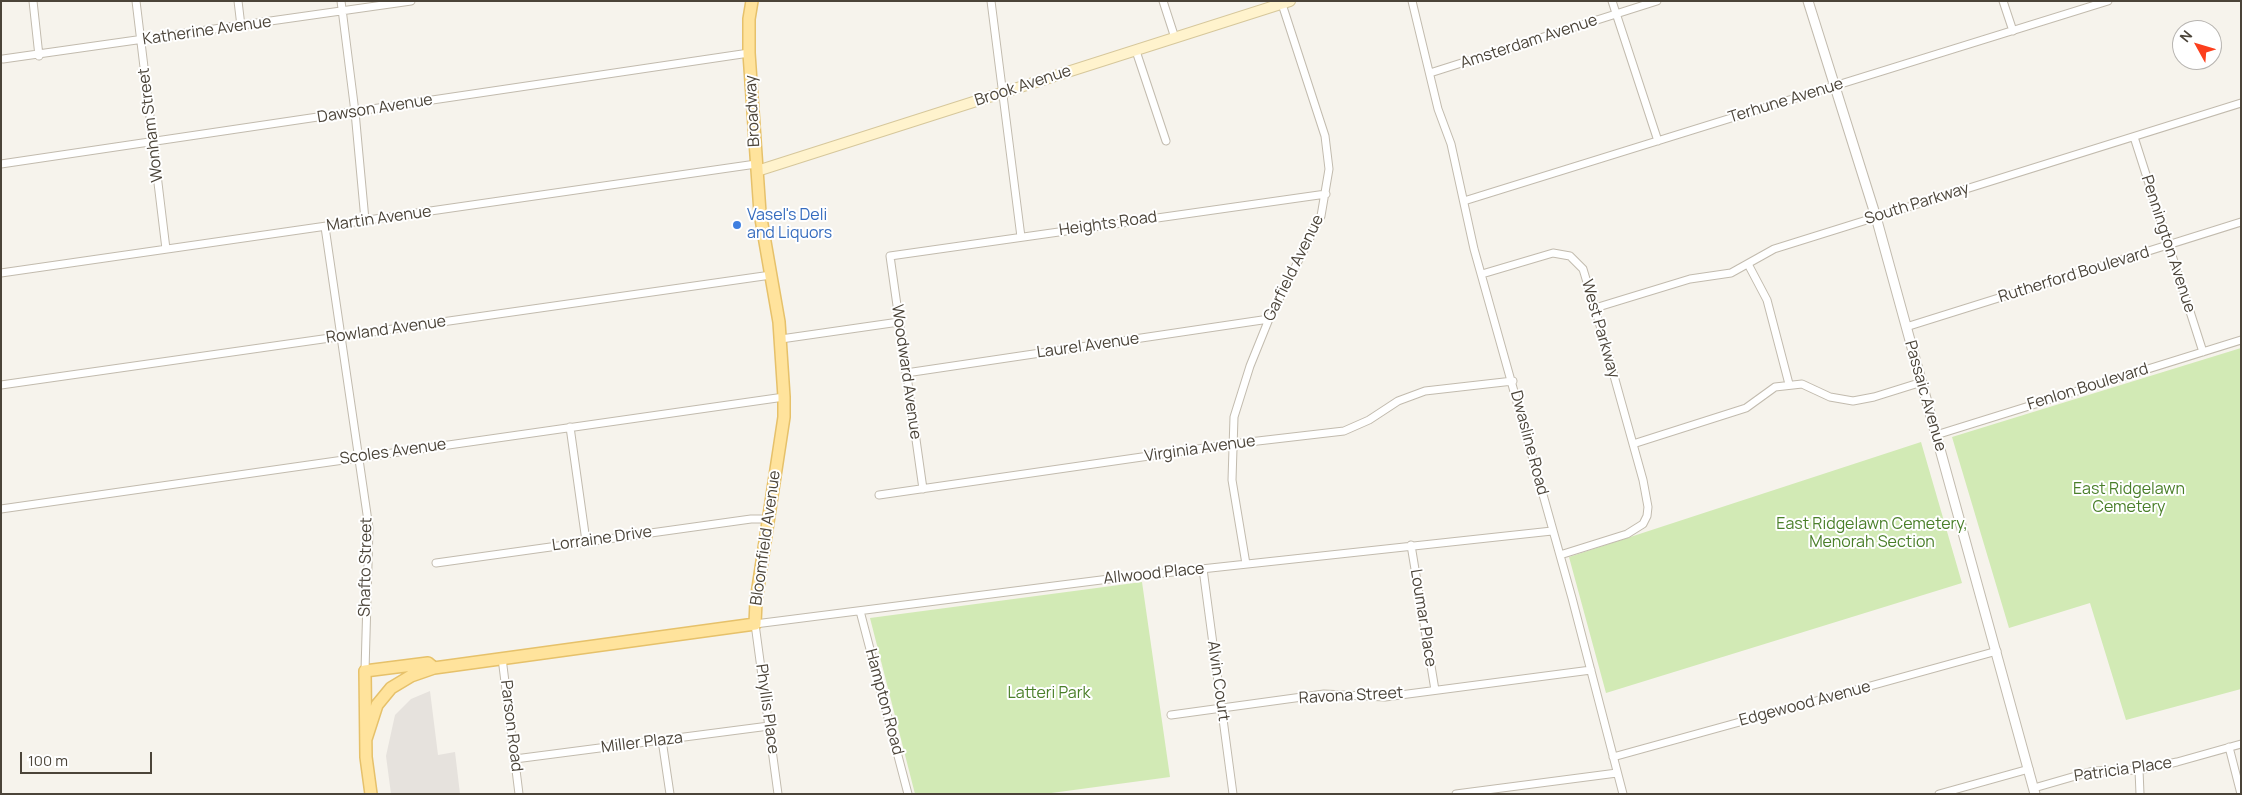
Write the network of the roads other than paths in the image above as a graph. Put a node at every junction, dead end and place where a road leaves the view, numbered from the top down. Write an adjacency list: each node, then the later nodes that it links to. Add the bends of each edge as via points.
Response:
1 (33, 1): 24 (street)
2 (136, 1): 21 (street, Wonham Street)
3 (238, 1): 18 (street)
4 (341, 1): 16 (street)
5 (410, 1): 16 (street, Katherine Avenue)
6 (752, 1): 23 (main road, Broadway)
7 (991, 1): 28 (street)
8 (1163, 1): 20 (street)
9 (1412, 1): 26 (street, Dwasline Road)
10 (1612, 1): 17 (street)
11 (1657, 1): 17 (street, Amsterdam Avenue)
12 (1808, 1): 27 (street, Passaic Avenue)
13 (2003, 1): 19 (street)
14 (2108, 1): 19 (street, Terhune Avenue)
15 (1286, 3): 20 (main road, Brook Avenue); 37 (street, Garfield Avenue, via 1325,136 1329,159)
16 (342, 11): 18 (street, Katherine Avenue); 30 (street)
17 (1616, 14): 26 (street, Amsterdam Avenue); 32 (street)
18 (241, 26): 21 (street, Katherine Avenue)
19 (2013, 31): 27 (street, Terhune Avenue)
20 (1175, 38): 22 (main road, Brook Avenue)
21 (140, 41): 24 (street, Katherine Avenue); 33 (street, Wonham Street)
22 (1136, 51): 28 (main road, Brook Avenue); 34 (street)
23 (749, 53): 30 (street, Dawson Avenue); 36 (main road, Broadway)
24 (40, 56): 25 (street, Katherine Avenue)
25 (3, 59)
26 (1430, 73): 38 (street, Dwasline Road)
27 (1836, 85): 32 (street, Terhune Avenue); 39 (street, Passaic Avenue)
28 (1002, 93): 36 (main road, Brook Avenue); 44 (street)
29 (2241, 103): 31 (street, South Parkway)
30 (355, 112): 33 (street, Dawson Avenue); 40 (street)
31 (2134, 137): 39 (street, South Parkway); 45 (street, Pennington Avenue)
32 (1658, 140): 38 (street, Terhune Avenue)
33 (152, 141): 35 (street, Dawson Avenue); 46 (street, Wonham Street)
34 (1166, 141)
35 (1, 164)
36 (756, 168): 40 (street, Martin Avenue); 41 (main road, Broadway)
37 (1326, 194): 44 (street, Heights Road); 53 (street, Garfield Avenue, via 1321,216)
38 (1464, 201): 50 (street, Dwasline Road)
39 (1876, 217): 48 (street, South Parkway, via 1774,249); 55 (street, Passaic Avenue)
40 (365, 220): 43 (street, Martin Avenue)
41 (761, 220): 51 (main road, Bloomfield Avenue)
42 (2241, 222): 45 (street, Rutherford Boulevard)
43 (325, 227): 46 (street, Martin Avenue); 56 (street, Shafto Street)
44 (1021, 237): 47 (street, Heights Road)
45 (2169, 245): 55 (street, Rutherford Boulevard); 59 (street, Pennington Avenue)
46 (166, 249): 49 (street, Martin Avenue)
47 (890, 256): 54 (street, Woodward Avenue)
48 (1748, 264): 52 (street, South Parkway, via 1731,273 1690,279); 63 (street, via 1767,300)
49 (1, 273)
50 (1482, 274): 52 (street, West Parkway, via 1553,253 1562,254 1578,262 1583,269); 61 (street, Dwasline Road)
51 (771, 275): 56 (street, Rowland Avenue); 57 (main road, Bloomfield Avenue)
52 (1595, 308): 69 (street, West Parkway)
53 (1269, 319): 60 (street, Laurel Avenue); 68 (street, Garfield Avenue, via 1238,400)
54 (899, 322): 57 (street); 60 (street, Woodward Avenue)
55 (1906, 326): 62 (street, Passaic Avenue)
56 (341, 337): 64 (street, Rowland Avenue); 70 (street, Shafto Street)
57 (781, 339): 65 (main road, Bloomfield Avenue)
58 (2241, 340): 59 (street, Fenlon Boulevard)
59 (2203, 352): 67 (street, Fenlon Boulevard)
60 (906, 373): 71 (street, Woodward Avenue)
61 (1513, 381): 68 (street, Virginia Avenue, via 1424,391 1398,401 1369,420 1344,431); 75 (street, Dwasline Road)
62 (1922, 382): 63 (street, via 1853,400 1830,397 1802,384); 67 (street, Passaic Avenue)
63 (1789, 384): 69 (street, via 1768,390 1741,410)
64 (1, 385)
65 (784, 397): 66 (street, Scoles Avenue); 74 (main road, Bloomfield Avenue, via 784,417)
66 (570, 427): 70 (street, Scoles Avenue); 76 (street)
67 (1936, 436): 84 (street, Passaic Avenue)
68 (1232, 444): 71 (street, Virginia Avenue); 80 (street, Garfield Avenue, via 1232,480)
69 (1633, 444): 78 (street, West Parkway, via 1648,507 1643,524 1636,530)
70 (359, 457): 73 (street, Scoles Avenue); 88 (street, Shafto Street, via 369,528)
71 (923, 489): 72 (street, Virginia Avenue)
72 (879, 495)
73 (1, 509)
74 (768, 519): 76 (street, Lorraine Drive); 83 (main road, Bloomfield Avenue, via 756,601)
75 (1552, 531): 77 (street, Allwood Place); 78 (street, Dwasline Road)
76 (586, 541): 79 (street, Lorraine Drive)
77 (1411, 545): 80 (street, Allwood Place); 89 (street, Loumar Place)
78 (1560, 554): 87 (street, Dwasline Road)
79 (436, 563)
80 (1246, 564): 81 (street, Allwood Place)
81 (1203, 569): 82 (street, Allwood Place); 90 (street, Alvin Court)
82 (860, 611): 83 (street, Allwood Place); 107 (street, Hampton Road)
83 (756, 624): 85 (main road, Bloomfield Avenue); 92 (street, Phyllis Place)
84 (1997, 651): 97 (street, Edgewood Avenue); 99 (street, Passaic Avenue)
85 (502, 658): 86 (main road, Bloomfield Avenue); 98 (street, Parson Road)
86 (434, 668): 88 (main road, Bloomfield Avenue, via 428,663); 93 (main road, Bloomfield Avenue, via 391,688 377,705)
87 (1591, 670): 89 (street, Ravona Street); 97 (street, Dwasline Road)
88 (365, 671): 93 (main road, Bloomfield Avenue)
89 (1435, 690): 90 (street, Ravona Street, via 1384,697 1324,694)
90 (1222, 708): 91 (street, Ravona Street); 108 (street, Alvin Court)
91 (1171, 715)
92 (769, 726): 94 (street, Miller Plaza); 106 (street, Phyllis Place)
93 (366, 739): 103 (main road, Bloomfield Avenue)
94 (662, 740): 98 (street, Miller Plaza); 105 (street)
95 (2241, 744): 96 (street, Patricia Place)
96 (2229, 747): 100 (street, Patricia Place); 113 (street)
97 (1613, 757): 101 (street, Dwasline Road)
98 (515, 759): 104 (street, Parson Road)
99 (2029, 769): 102 (street, Passaic Avenue); 111 (street)
100 (2139, 770): 102 (street, Patricia Place, via 2093,771); 112 (street)
101 (1618, 773): 109 (street); 110 (street, Dwasline Road)
102 (2035, 791)
103 (371, 794)
104 (520, 794)
105 (670, 794)
106 (778, 794)
107 (908, 794)
108 (1233, 794)
109 (1456, 794)
110 (1623, 794)
111 (1939, 794)
112 (2140, 794)
113 (2241, 794)

